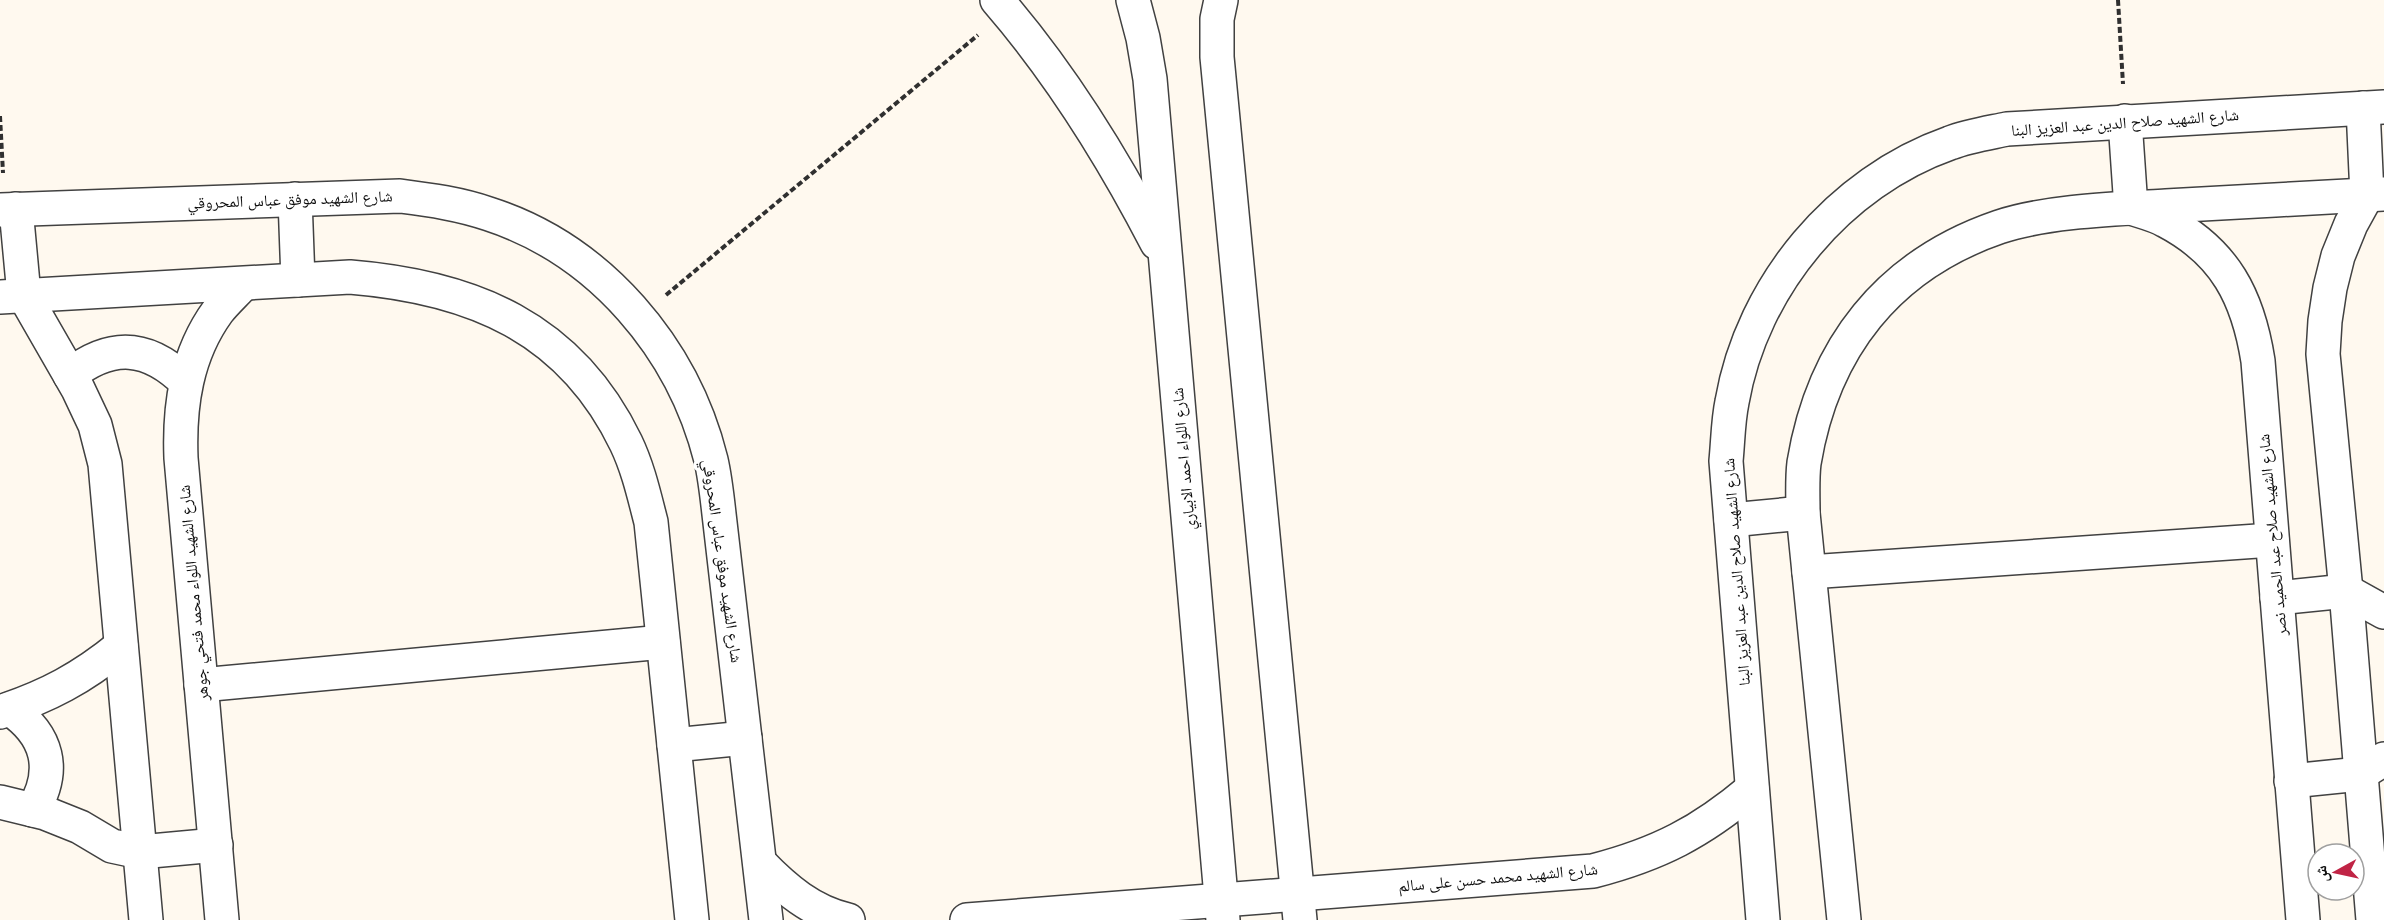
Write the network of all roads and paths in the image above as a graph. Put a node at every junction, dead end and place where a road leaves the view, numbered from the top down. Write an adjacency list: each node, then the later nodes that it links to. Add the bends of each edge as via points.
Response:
1 (1133, 0): 12 (street, شارع اللواء احمد الابياري, via 1150,79)
2 (1221, 0): 40 (street, via 1216,57)
3 (2118, 0): 7 (path)
4 (1002, 6): 12 (street, via 1077,105); 16 (path)
5 (2374, 108): 7 (street, شارع الشهيد صلاح الدين عبد العزيز البنا); 8 (street)
6 (0, 116): 11 (path)
7 (2125, 121): 10 (street); 20 (street, شارع الشهيد صلاح الدين عبد العزيز البنا, via 2007,129 1950,142 1897,167 1848,201 1806,242 1773,291 1752,334 1732,402 1726,461)
8 (2375, 194): 10 (street); 23 (street, via 2351,224 2338,256 2325,321 2323,354)
9 (295, 199): 11 (street, شارع الشهيد موفق عباس المحروقي); 13 (street); 16 (street, شارع الشهيد موفق عباس المحروقي, via 400,196 446,202 490,214 532,232 572,256 608,284)
10 (2131, 208): 19 (street, via 2048,216 2001,226 1958,244 1917,268 1882,299 1852,335 1829,376 1813,420 1804,466); 21 (street, شارع الشهيد صلاح عبد الحميد نصر, via 2165,220 2195,239 2220,263 2240,293 2252,326 2258,361)
11 (7, 210): 15 (street)
12 (1165, 259): 41 (street, شارع اللواء احمد الابياري)
13 (298, 280): 14 (street); 26 (street, via 395,281 439,290 522,325 584,377 608,409 641,482 651,522)
14 (243, 284): 15 (street); 18 (street, شارع الشهيد اللواء محمد فتحي جوهر, via 218,312 199,345)
15 (12, 296): 17 (street)
16 (640, 317): 30 (street, شارع الشهيد موفق عباس المحروقي, via 671,361 694,410 711,461)
17 (70, 375): 18 (street, via 87,361 129,352 150,356 170,366); 27 (street, via 95,425 105,464)
18 (186, 382): 28 (street, شارع الشهيد اللواء محمد فتحي جوهر, via 180,420 181,458)
19 (1803, 513): 20 (street); 22 (street)
20 (1731, 520): 34 (street, شارع الشهيد صلاح الدين عبد العزيز البنا)
21 (2272, 540): 22 (street); 24 (street, شارع الشهيد صلاح عبد الحميد نصر)
22 (1809, 572): 49 (street)
23 (2346, 591): 24 (street); 25 (street); 32 (street)
24 (2277, 598): 33 (street, شارع الشهيد صلاح عبد الحميد نصر)
25 (2384, 612)
26 (663, 642): 28 (street); 31 (street)
27 (121, 646): 29 (street, via 64,687); 38 (street)
28 (201, 686): 37 (street, شارع الشهيد اللواء محمد فتحي جوهر)
29 (5, 711): 36 (street, via 29,724 43,746 46,778)
30 (746, 738): 31 (street); 39 (street, شارع الشهيد موفق عباس المحروقي)
31 (675, 745): 44 (street)
32 (2372, 766): 33 (street); 51 (street)
33 (2291, 781): 50 (street, شارع الشهيد صلاح عبد الحميد نصر)
34 (1752, 789): 40 (street, شارع الشهيد محمد حسن على سالم, via 1717,817 1663,849 1628,862 1593,871); 48 (street, شارع الشهيد صلاح الدين عبد العزيز البنا)
35 (0, 802): 36 (street)
36 (33, 810): 38 (street, via 80,827 112,846)
37 (216, 845): 38 (street); 43 (street, شارع الشهيد اللواء محمد فتحي جوهر)
38 (140, 852): 42 (street)
39 (760, 863): 45 (street, شارع الشهيد موفق عباس المحروقي); 46 (street, via 782,886 809,905)
40 (1298, 907): 41 (street, شارع الشهيد محمد حسن على سالم)
41 (1222, 910): 47 (street, شارع الشهيد محمد حسن على سالم)
42 (146, 920)
43 (222, 920)
44 (692, 920)
45 (766, 920)
46 (848, 920)
47 (967, 920)
48 (1763, 920)
49 (1844, 920)
50 (2303, 920)
51 (2373, 920)

